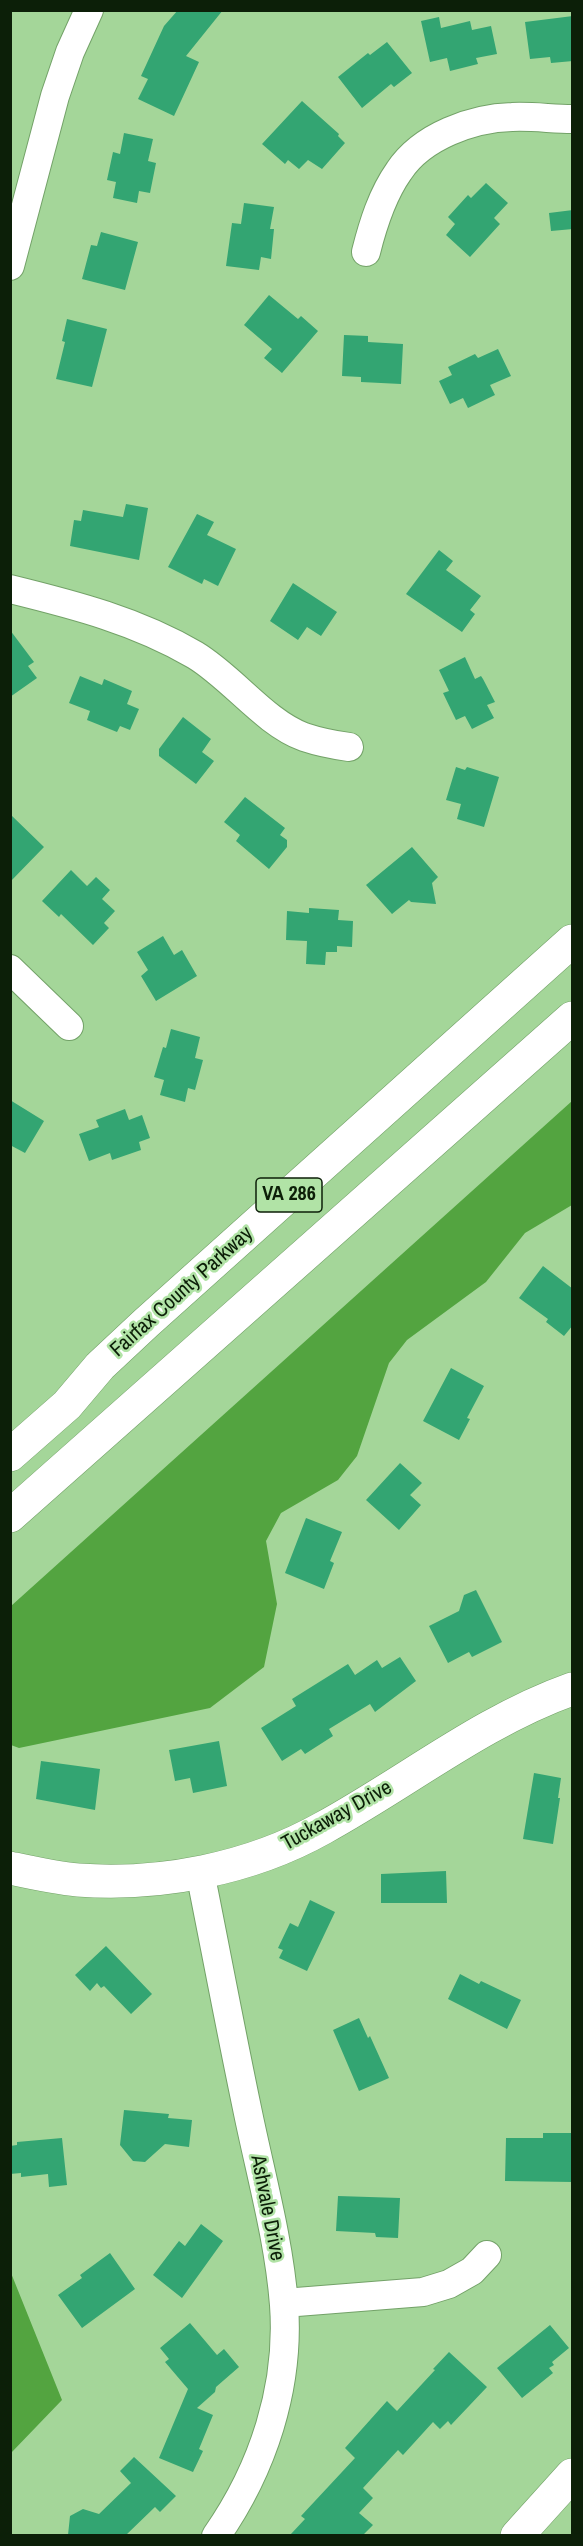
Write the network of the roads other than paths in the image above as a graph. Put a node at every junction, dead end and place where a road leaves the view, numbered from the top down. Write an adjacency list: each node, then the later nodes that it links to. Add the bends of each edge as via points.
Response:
1 (89, 10): 3 (street, via 55,96)
2 (573, 119): 4 (street, via 512,117 480,121 452,130 422,147 399,170 388,190)
3 (13, 248)
4 (366, 252)
5 (10, 589): 6 (street, via 84,607 142,628 223,675 279,723 303,736)
6 (349, 747)
7 (573, 941): 11 (main road, Fairfax County Parkway / VA 286, via 146,1323 100,1366 67,1405)
8 (10, 969): 10 (street)
9 (573, 1018): 12 (main road, VA 286)
10 (69, 1026)
11 (10, 1455)
12 (10, 1516)
13 (573, 1689): 15 (main road, Tuckaway Drive, via 498,1721 297,1841 258,1857)
14 (10, 1868): 15 (main road, Tuckaway Drive, via 69,1879 122,1881)
15 (200, 1872): 17 (street, Ashvale Drive)
16 (487, 2255): 17 (street, via 472,2271 423,2292)
17 (284, 2303): 19 (street, Ashvale Drive, via 282,2369 269,2431 245,2490)
18 (573, 2475): 20 (main road)
19 (216, 2535)
20 (517, 2535)

